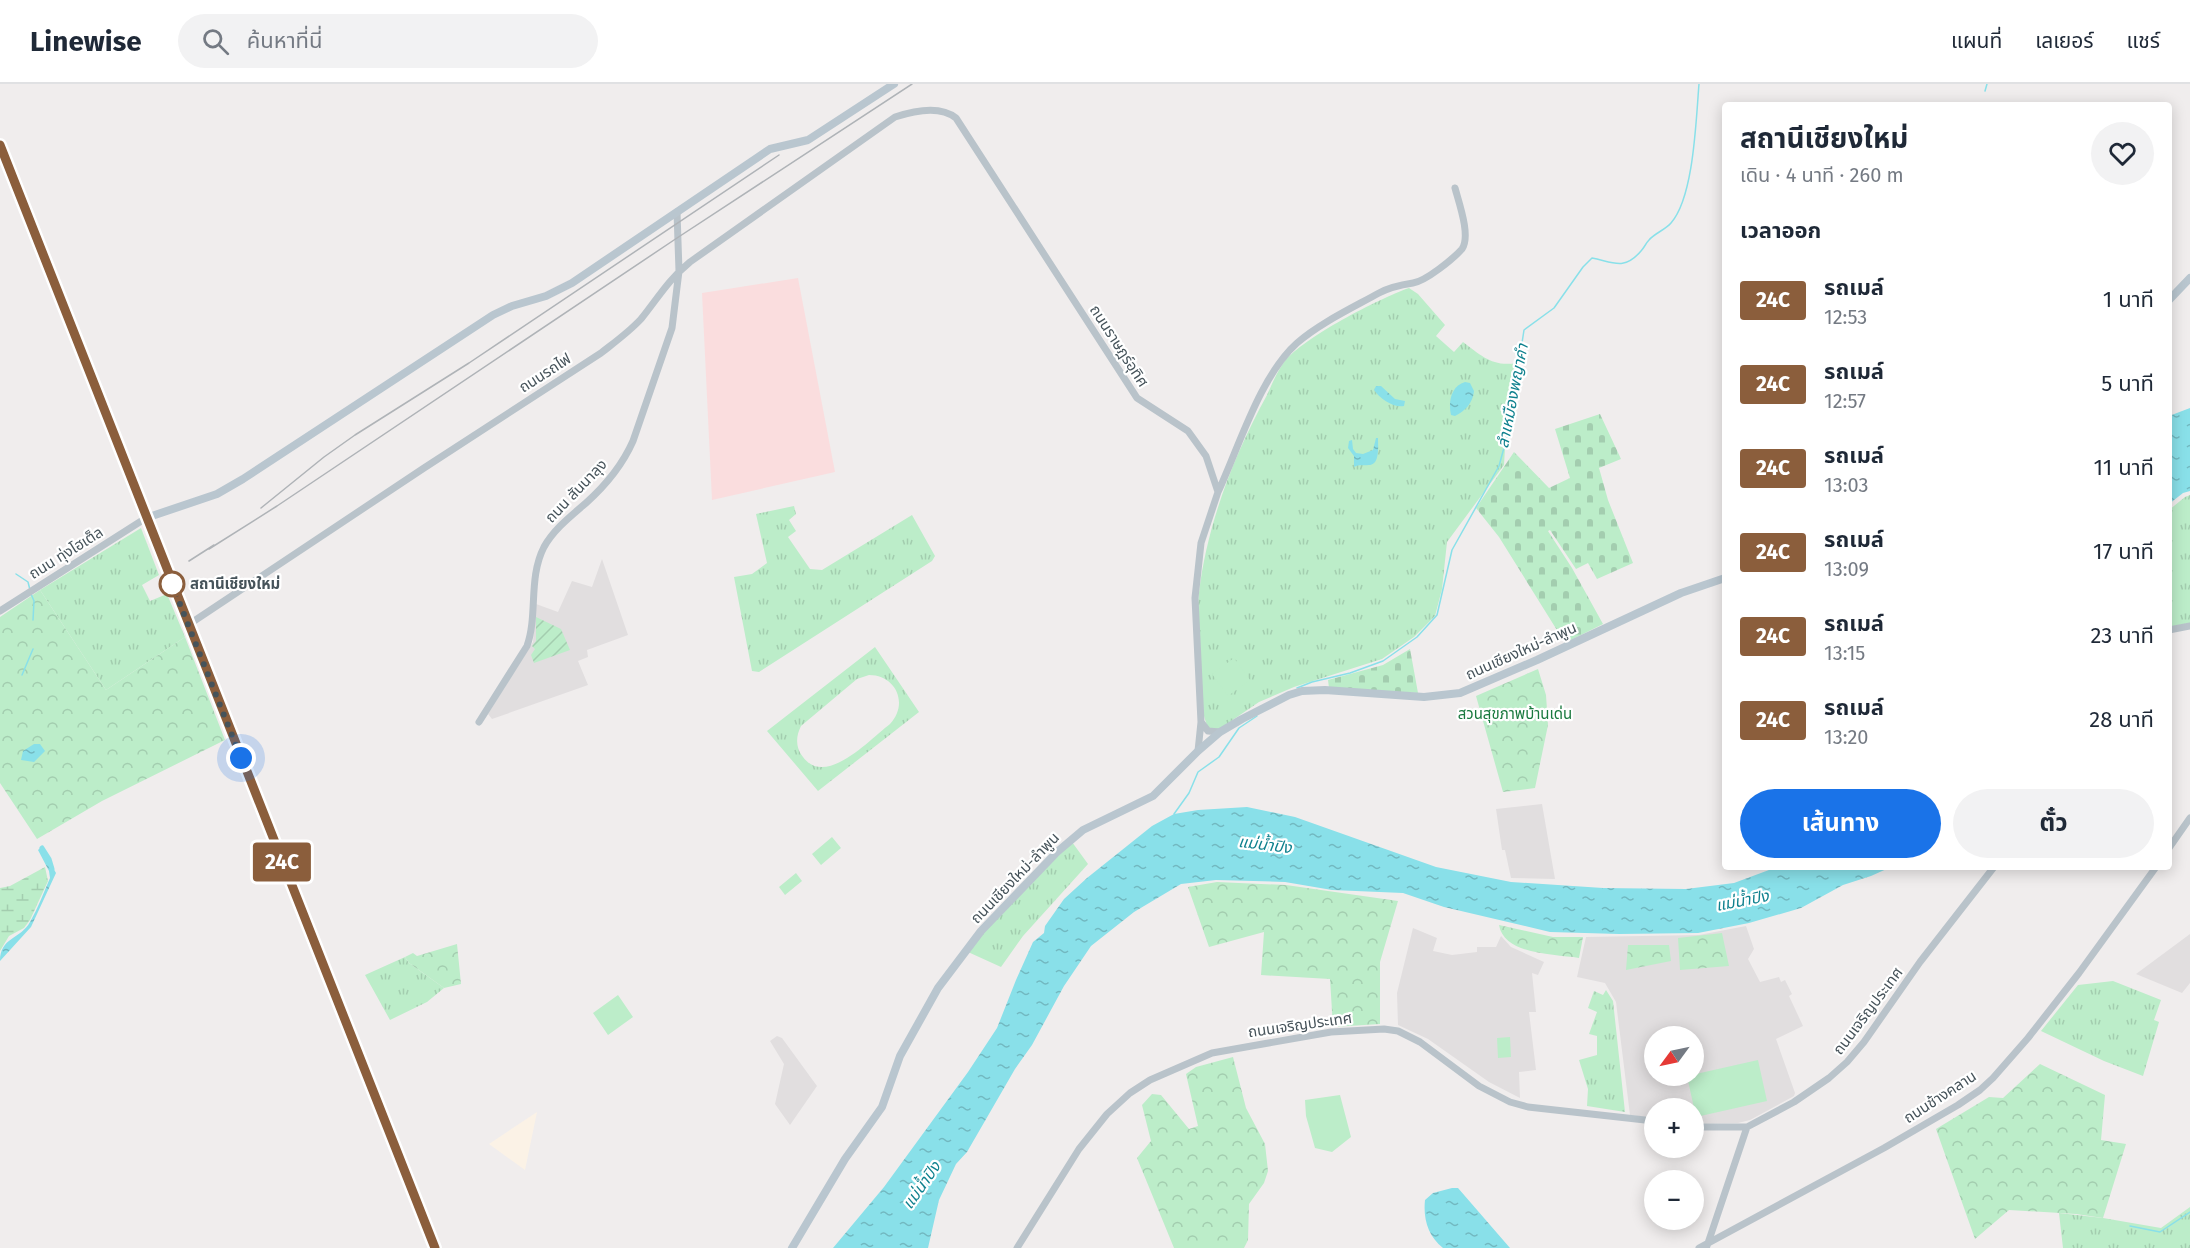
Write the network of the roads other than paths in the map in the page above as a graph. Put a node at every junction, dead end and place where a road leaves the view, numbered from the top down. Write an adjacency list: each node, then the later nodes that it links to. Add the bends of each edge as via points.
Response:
1 (894, 84): 5 (main road, via 808,140 770,149)
2 (895, 117): 6 (street, ถนนรถไฟ); 9 (street, ถนนราษฎร์อุทิศ, via 915,111 936,111 956,118 1137,398 1188,431 1206,456)
3 (0, 145): 10 (main road)
4 (1455, 188): 9 (street, via 1465,245 1459,253 1430,274 1413,283 1386,289 1296,344 1267,381)
5 (677, 212): 6 (street, ถนน สันนาลุง); 11 (main road, via 572,283 493,315 243,479 217,494)
6 (679, 271): 16 (street, ถนนรถไฟ, via 640,320 601,353); 19 (street, ถนน สันนาลุง, via 667,348 633,441 614,474 545,546 536,574 526,646)
7 (2190, 278): 8 (main road)
8 (2172, 297)
9 (1218, 492): 20 (street, via 1201,543 1195,598)
10 (142, 506): 11 (main road); 12 (main road)
11 (157, 515): 12 (main road); 13 (main road)
12 (146, 518): 13 (main road); 15 (street, ถนน ทุ่งโฮเต็ล)
13 (150, 529): 16 (main road)
14 (1722, 579): 21 (main road, ถนนเชียงใหม่-ลำพูน, via 1682,593 1460,693 1424,697 1302,691)
15 (0, 611)
16 (188, 625): 31 (main road)
17 (2190, 626): 18 (street)
18 (2172, 629)
19 (479, 722)
20 (1201, 722): 21 (street, via 1208,731); 22 (street)
21 (1220, 732): 22 (main road, ถนนเชียงใหม่-ลำพูน)
22 (1198, 751): 32 (main road, ถนนเชียงใหม่-ลำพูน, via 1153,796 1071,839 981,931 938,988 900,1056 882,1107 845,1159)
23 (2190, 818): 24 (street)
24 (2172, 844)
25 (1992, 870): 29 (street, ถนนเจริญประเทศ, via 1847,1062 1800,1099)
26 (2154, 870): 30 (street, ถนนช้างคลาน, via 2028,1038 1980,1090)
27 (1644, 1120): 33 (street, ถนนเจริญประเทศ, via 1510,1102 1479,1086 1420,1042 1398,1031 1331,1032 1236,1048 1207,1055 1150,1080 1107,1114 1079,1149)
28 (1704, 1127): 29 (street, ถนนเจริญประเทศ)
29 (1747, 1127): 30 (street)
30 (1707, 1246): 34 (street, ถนนช้างคลาน)
31 (435, 1248)
32 (792, 1248)
33 (1017, 1248)
34 (1699, 1248)

